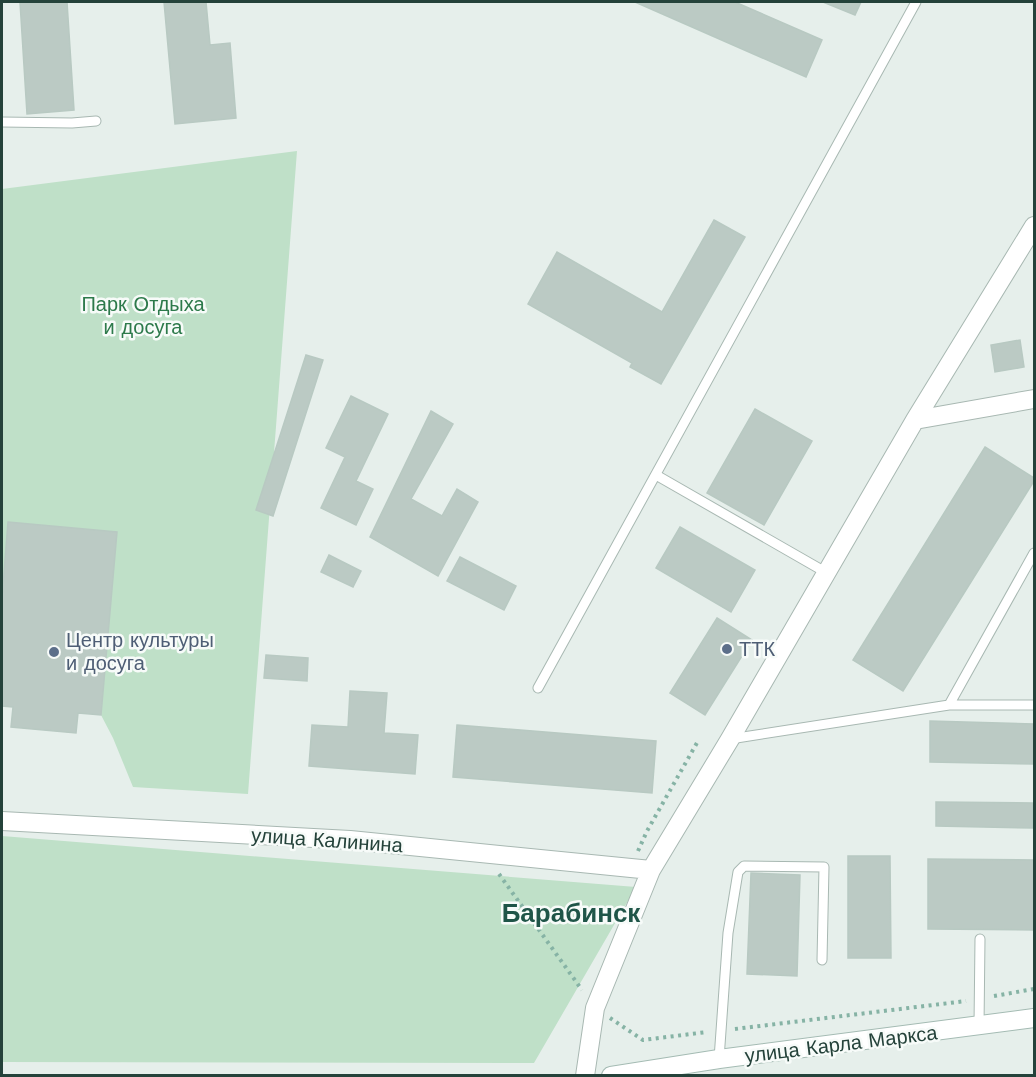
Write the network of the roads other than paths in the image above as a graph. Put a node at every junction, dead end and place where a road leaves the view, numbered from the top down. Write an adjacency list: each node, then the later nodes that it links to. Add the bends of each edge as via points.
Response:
1 (916, 2): 7 (lane)
2 (96, 120): 3 (lane)
3 (2, 122)
4 (1035, 226): 6 (street)
5 (1035, 399): 6 (street)
6 (915, 420): 9 (street)
7 (656, 475): 9 (lane); 10 (lane)
8 (1035, 553): 11 (lane)
9 (827, 573): 13 (street)
10 (537, 688)
11 (949, 705): 12 (lane); 13 (lane)
12 (1035, 705)
13 (730, 740): 15 (street)
14 (2, 821): 15 (street, улица Калинина, via 350,840)
15 (651, 870): 21 (street, via 595,1008)
16 (980, 939): 19 (lane)
17 (822, 960): 20 (lane, via 824,867 744,866 738,872 728,933)
18 (1035, 1018): 19 (street, улица Карла Маркса)
19 (979, 1026): 20 (street, улица Карла Маркса)
20 (719, 1059): 22 (street, улица Карла Маркса)
21 (585, 1076)
22 (611, 1076)

